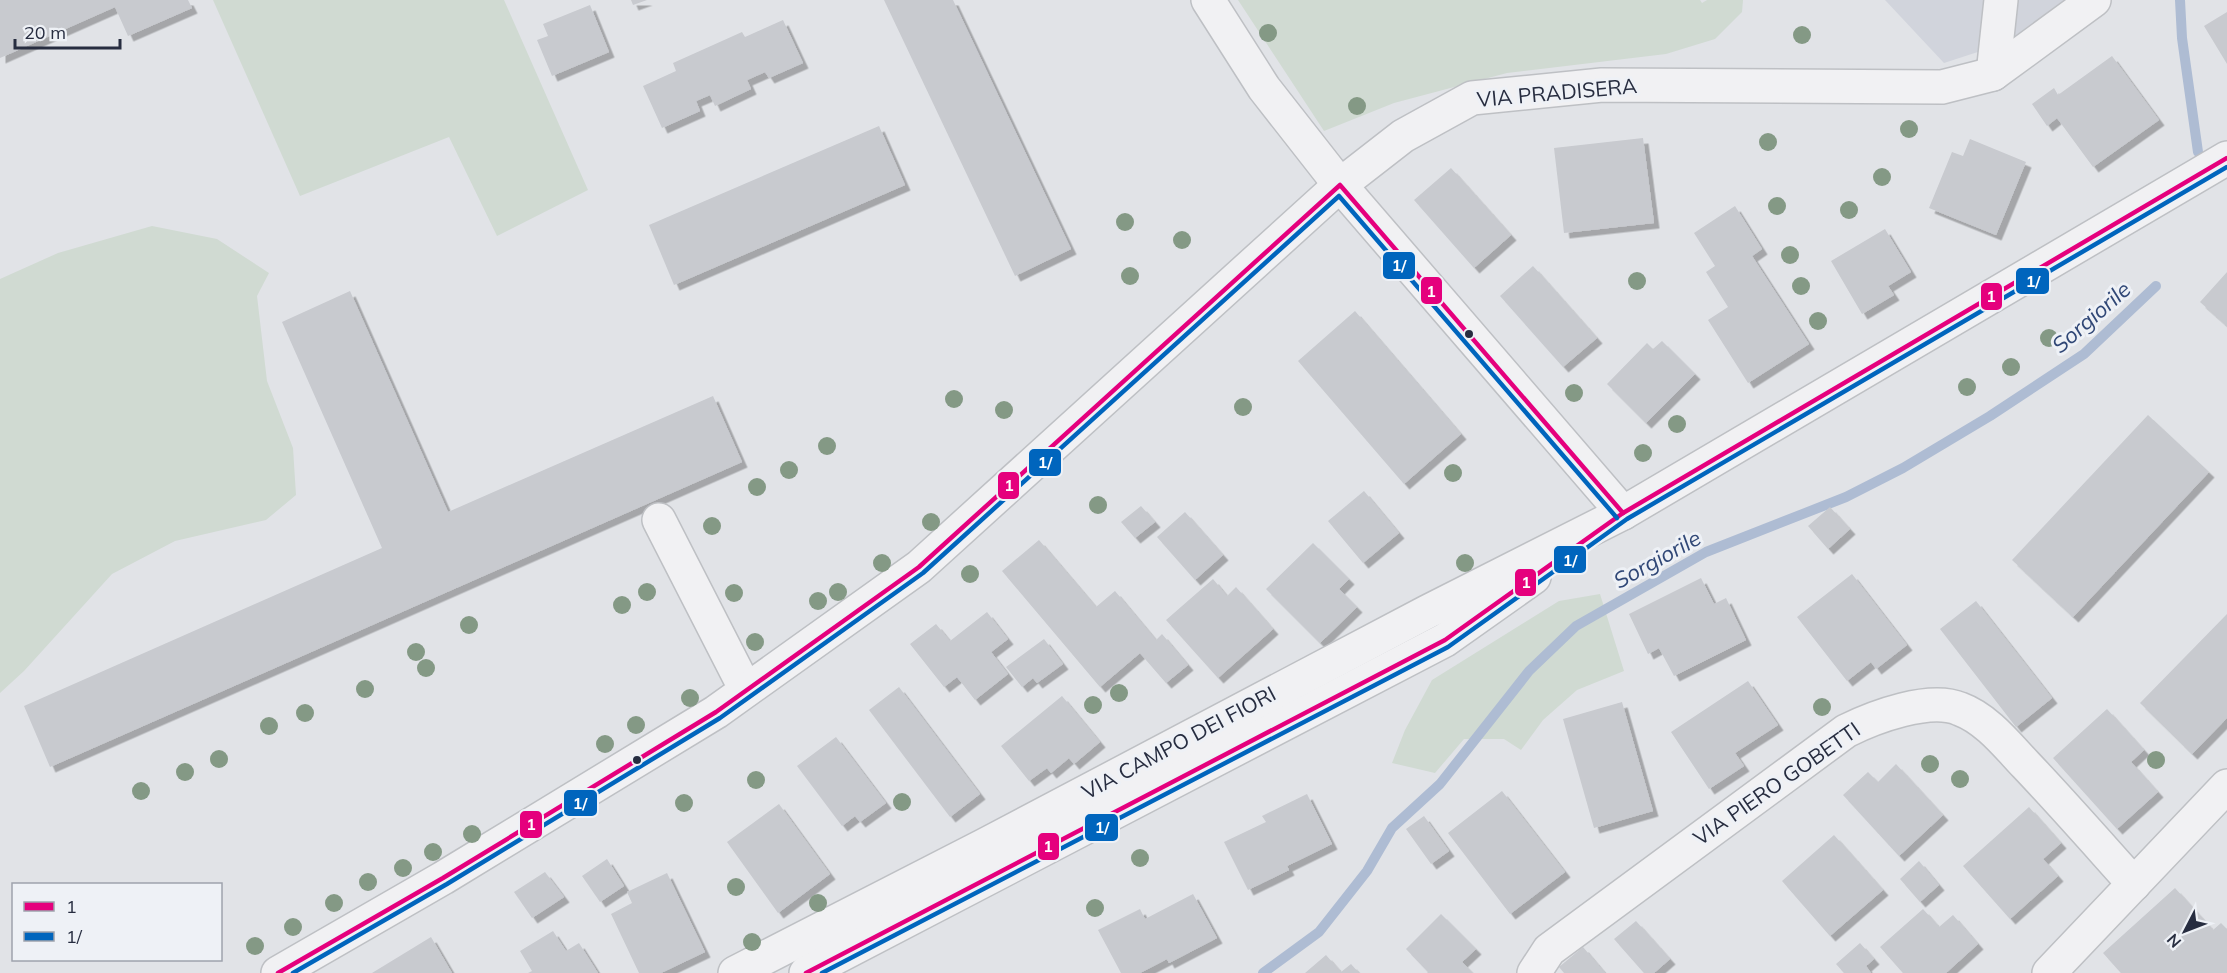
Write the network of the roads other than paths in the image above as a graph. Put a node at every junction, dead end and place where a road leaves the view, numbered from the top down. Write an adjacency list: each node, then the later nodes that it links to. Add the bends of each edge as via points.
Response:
1 (1208, 0): 6 (street, via 1264,88)
2 (2001, 0): 4 (street)
3 (2094, 0): 4 (street, VIA PRADISERA)
4 (1994, 74): 6 (street, VIA PRADISERA, via 1942,87 1602,85 1472,98 1403,136)
5 (2227, 158): 7 (street, VIA CAMPO DEI FIORI)
6 (1340, 185): 7 (street); 9 (street, VIA PRADISERA, via 919,567)
7 (1623, 513): 13 (street, VIA CAMPO DEI FIORI); 14 (street, VIA CAMPO DEI FIORI, via 1445,640)
8 (659, 520): 9 (street)
9 (746, 690): 12 (street, VIA PRADISERA, via 453,872)
10 (2227, 786): 11 (street)
11 (2134, 884): 15 (street, VIA PIERO GOBETTI, via 1983,722 1959,708 1927,705 1870,719 1846,731 1549,950); 16 (street)
12 (278, 973)
13 (735, 973)
14 (806, 973)
15 (1534, 973)
16 (2049, 973)

